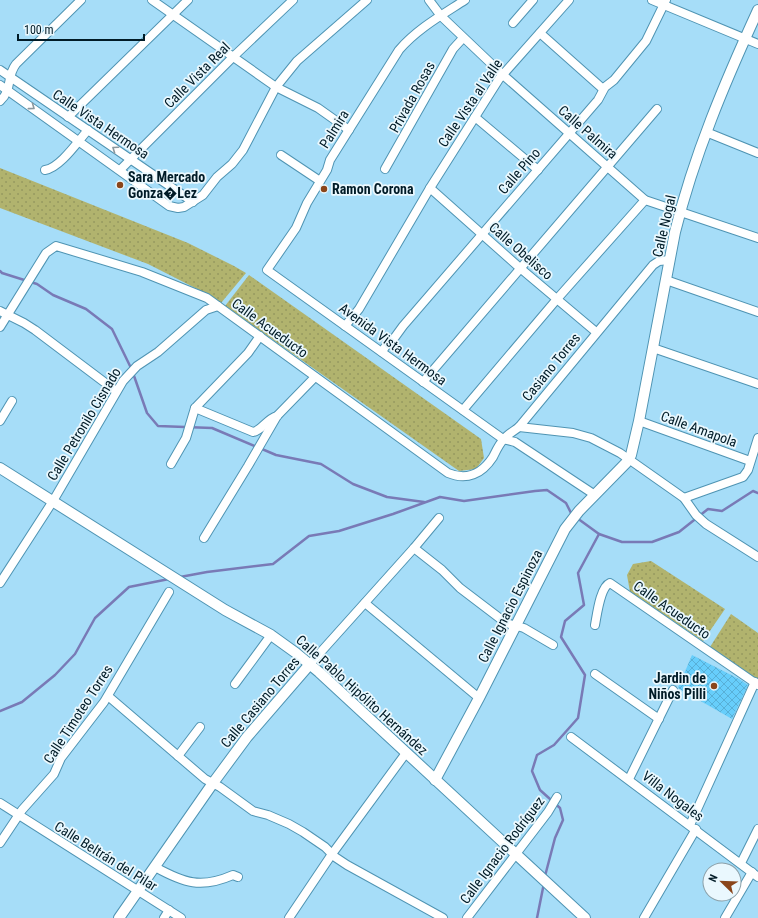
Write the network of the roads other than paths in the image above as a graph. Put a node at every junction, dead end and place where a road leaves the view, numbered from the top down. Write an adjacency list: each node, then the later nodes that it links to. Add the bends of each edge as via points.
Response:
1 (81, 0): 23 (street, via 16,64)
2 (152, 0): 13 (street)
3 (188, 0): 13 (street)
4 (293, 0): 20 (street, Calle Vista Real)
5 (367, 0): 25 (street, via 302,56)
6 (429, 0): 14 (street, Calle Palmira)
7 (465, 0): 14 (street)
8 (533, 0): 15 (street)
9 (568, 0): 16 (street, Calle Vista al Valle)
10 (652, 0): 11 (street)
11 (665, 3): 18 (street); 26 (street, Calle Pino, via 646,41 614,80)
12 (758, 10): 18 (street, Calle Nogal)
13 (173, 15): 20 (street); 30 (street)
14 (441, 16): 17 (street, Calle Palmira); 33 (street, Palmira, via 399,50)
15 (513, 23)
16 (540, 34): 22 (street, Calle Vista al Valle); 26 (street)
17 (463, 38): 22 (street, Calle Palmira); 41 (street, Privada Rosas, via 453,49)
18 (745, 38): 19 (street); 34 (street, Calle Nogal)
19 (758, 44)
20 (233, 57): 25 (street); 39 (street, Calle Vista Real)
21 (0, 70): 23 (street, Calle Vista Hermosa)
22 (502, 74): 31 (street, Calle Vista al Valle); 35 (street, Calle Palmira)
23 (10, 77): 27 (street); 30 (street, Calle Vista Hermosa)
24 (0, 85): 27 (street, Calle Vista Hermosa)
25 (276, 87): 33 (street, via 318,108); 48 (street, via 243,150 203,195)
26 (603, 89): 35 (street, Calle Pino, via 598,100)
27 (8, 90): 28 (street); 36 (street, Calle Vista Hermosa, one-way to 36)
28 (0, 101)
29 (657, 109): 40 (street)
30 (68, 117): 32 (street, Calle Vista Hermosa)
31 (475, 117): 44 (street); 46 (street, Calle Vista al Valle)
32 (88, 130): 36 (street); 39 (street, Calle Vista Hermosa, one-way to 32)
33 (349, 130): 45 (street, Palmira)
34 (706, 132): 37 (street); 49 (street, Calle Nogal)
35 (569, 133): 40 (street, Calle Palmira); 44 (street, Calle Pino)
36 (78, 141): 42 (street, via 58,163); 43 (street, Calle Vista Hermosa)
37 (758, 153)
38 (281, 155): 45 (street)
39 (131, 160): 43 (street, Calle Vista Real); 48 (street, Calle Vista Hermosa)
40 (608, 166): 47 (street, Calle Palmira); 53 (street)
41 (385, 169)
42 (45, 170)
43 (120, 170): 48 (street, Calle Vista Hermosa, via 169,206 184,207)
44 (538, 170): 50 (street, Calle Pino)
45 (320, 181): 54 (street, Palmira, via 296,228)
46 (430, 188): 50 (street, Calle Obelisco); 61 (street, Calle Vista al Valle, via 359,309)
47 (645, 200): 49 (street, Calle Palmira); 56 (street)
48 (193, 202)
49 (680, 212): 51 (street, Calle Palmira); 52 (street, Calle Nogal)
50 (482, 234): 53 (street, Calle Obelisco); 66 (street, Calle Pino)
51 (758, 238)
52 (670, 260): 55 (street, Calle Nogal); 63 (street, Casiano Torres, via 659,261 653,266)
53 (520, 268): 56 (street, Calle Obelisco); 68 (street)
54 (267, 270): 61 (street, Avenida Vista Hermosa)
55 (666, 280): 59 (street); 65 (street, Calle Nogal)
56 (557, 299): 63 (street, Calle Obelisco); 73 (street)
57 (218, 306): 60 (street, Calle Acueducto, via 207,298 142,272 56,246 46,253); 64 (street, Calle Acueducto); 70 (street, Calle Petronilo Cisnado, via 206,310 158,352 137,366)
58 (0, 311): 60 (street)
59 (758, 312)
60 (8, 315): 62 (street); 70 (street, via 35,330)
61 (345, 326): 66 (street, Avenida Vista Hermosa)
62 (0, 327)
63 (596, 332): 77 (street, Casiano Torres)
64 (260, 336): 67 (street, Calle Acueducto); 72 (street, via 248,353)
65 (653, 348): 69 (street); 76 (street, Calle Nogal)
66 (382, 352): 68 (street, Avenida Vista Hermosa)
67 (315, 377): 74 (street); 84 (street, Calle Acueducto)
68 (423, 382): 73 (street, Avenida Vista Hermosa)
69 (758, 384)
70 (116, 391): 87 (street, Calle Petronilo Cisnado)
71 (12, 401): 75 (street)
72 (195, 408): 74 (street, via 253,432 270,418); 82 (street, via 186,438)
73 (463, 410): 79 (street, Avenida Vista Hermosa)
74 (275, 419): 89 (street)
75 (0, 421)
76 (639, 421): 80 (street, Calle Nogal); 81 (street, Calle Amapola)
77 (519, 427): 79 (street, Casiano Torres); 80 (street, via 582,435)
78 (758, 438): 81 (street)
79 (503, 439): 84 (street, Casiano Torres, via 488,463 478,473 459,477); 85 (street, Avenida Vista Hermosa, via 515,442)
80 (630, 458): 85 (street, Calle Ignacio Espinoza); 86 (street)
81 (750, 461): 86 (street, via 741,479)
82 (171, 464)
83 (1, 471): 87 (street, Calle Pablo Hipólito Hernández)
84 (448, 473)
85 (595, 495): 96 (street, Calle Ignacio Espinoza, via 571,521 555,547)
86 (684, 498): 91 (street, via 706,524)
87 (53, 501): 92 (street, Calle Petronilo Cisnado); 97 (street, Calle Pablo Hipólito Hernández, via 225,610)
88 (439, 518): 90 (street, Calle Casiano Torres)
89 (204, 538)
90 (414, 548): 94 (street, Calle Casiano Torres); 96 (street, via 506,624)
91 (758, 557)
92 (0, 583)
93 (169, 592): 104 (street, Calle Timoteo Torres)
94 (365, 603): 99 (street, Calle Casiano Torres); 105 (street)
95 (595, 625): 102 (street, Calle Acueducto, via 603,590 610,583)
96 (516, 626): 98 (street); 105 (street, Calle Ignacio Espinoza)
97 (270, 635): 99 (street, Calle Pablo Hipólito Hernández); 101 (street)
98 (553, 645)
99 (310, 664): 109 (street, Calle Pablo Hipólito Hernández); 113 (street, Calle Casiano Torres, via 250,734)
100 (596, 674): 106 (street)
101 (235, 684)
102 (756, 684): 117 (street)
103 (673, 690): 106 (street)
104 (108, 696): 110 (street); 116 (street, Calle Timoteo Torres, via 61,758 54,774)
105 (479, 698): 112 (street, Calle Ignacio Espinoza)
106 (659, 719): 111 (street)
107 (200, 727): 110 (street)
108 (571, 737): 111 (street, Villa Nogales)
109 (406, 753): 112 (street, Calle Pablo Hipólito Hernández); 120 (street)
110 (178, 756): 113 (street)
111 (629, 779): 117 (street, Villa Nogales)
112 (435, 780): 121 (street, Calle Pablo Hipólito Hernández)
113 (213, 783): 120 (street, via 253,811 294,827 326,847); 125 (street, Calle Casiano Torres)
114 (557, 797): 121 (street, Calle Ignacio Rodríguez)
115 (0, 803): 116 (street, Calle Beltrán del Pilar)
116 (18, 815): 119 (street, Calle Timoteo Torres); 128 (street, Calle Beltrán del Pilar)
117 (693, 827): 122 (street, Villa Nogales); 137 (street)
118 (758, 829): 123 (street)
119 (0, 843)
120 (332, 854): 133 (street); 134 (street, via 347,865)
121 (516, 855): 135 (street, Calle Ignacio Rodríguez); 136 (street, Calle Pablo Hipólito Hernández)
122 (740, 862)
123 (742, 862)
124 (742, 864): 126 (street, Villa Nogales)
125 (155, 867): 127 (street, via 178,879 194,882 216,882 233,875); 128 (street, Calle Casiano Torres)
126 (755, 875): 138 (street)
127 (238, 877)
128 (138, 891): 129 (street, Calle Beltrán del Pilar); 130 (street, Calle Casiano Torres)
129 (169, 910): 131 (street); 132 (street, Calle Beltrán del Pilar)
130 (119, 918)
131 (164, 918)
132 (181, 918)
133 (289, 918)
134 (443, 918)
135 (467, 918)
136 (585, 918)
137 (644, 918)
138 (725, 918)

